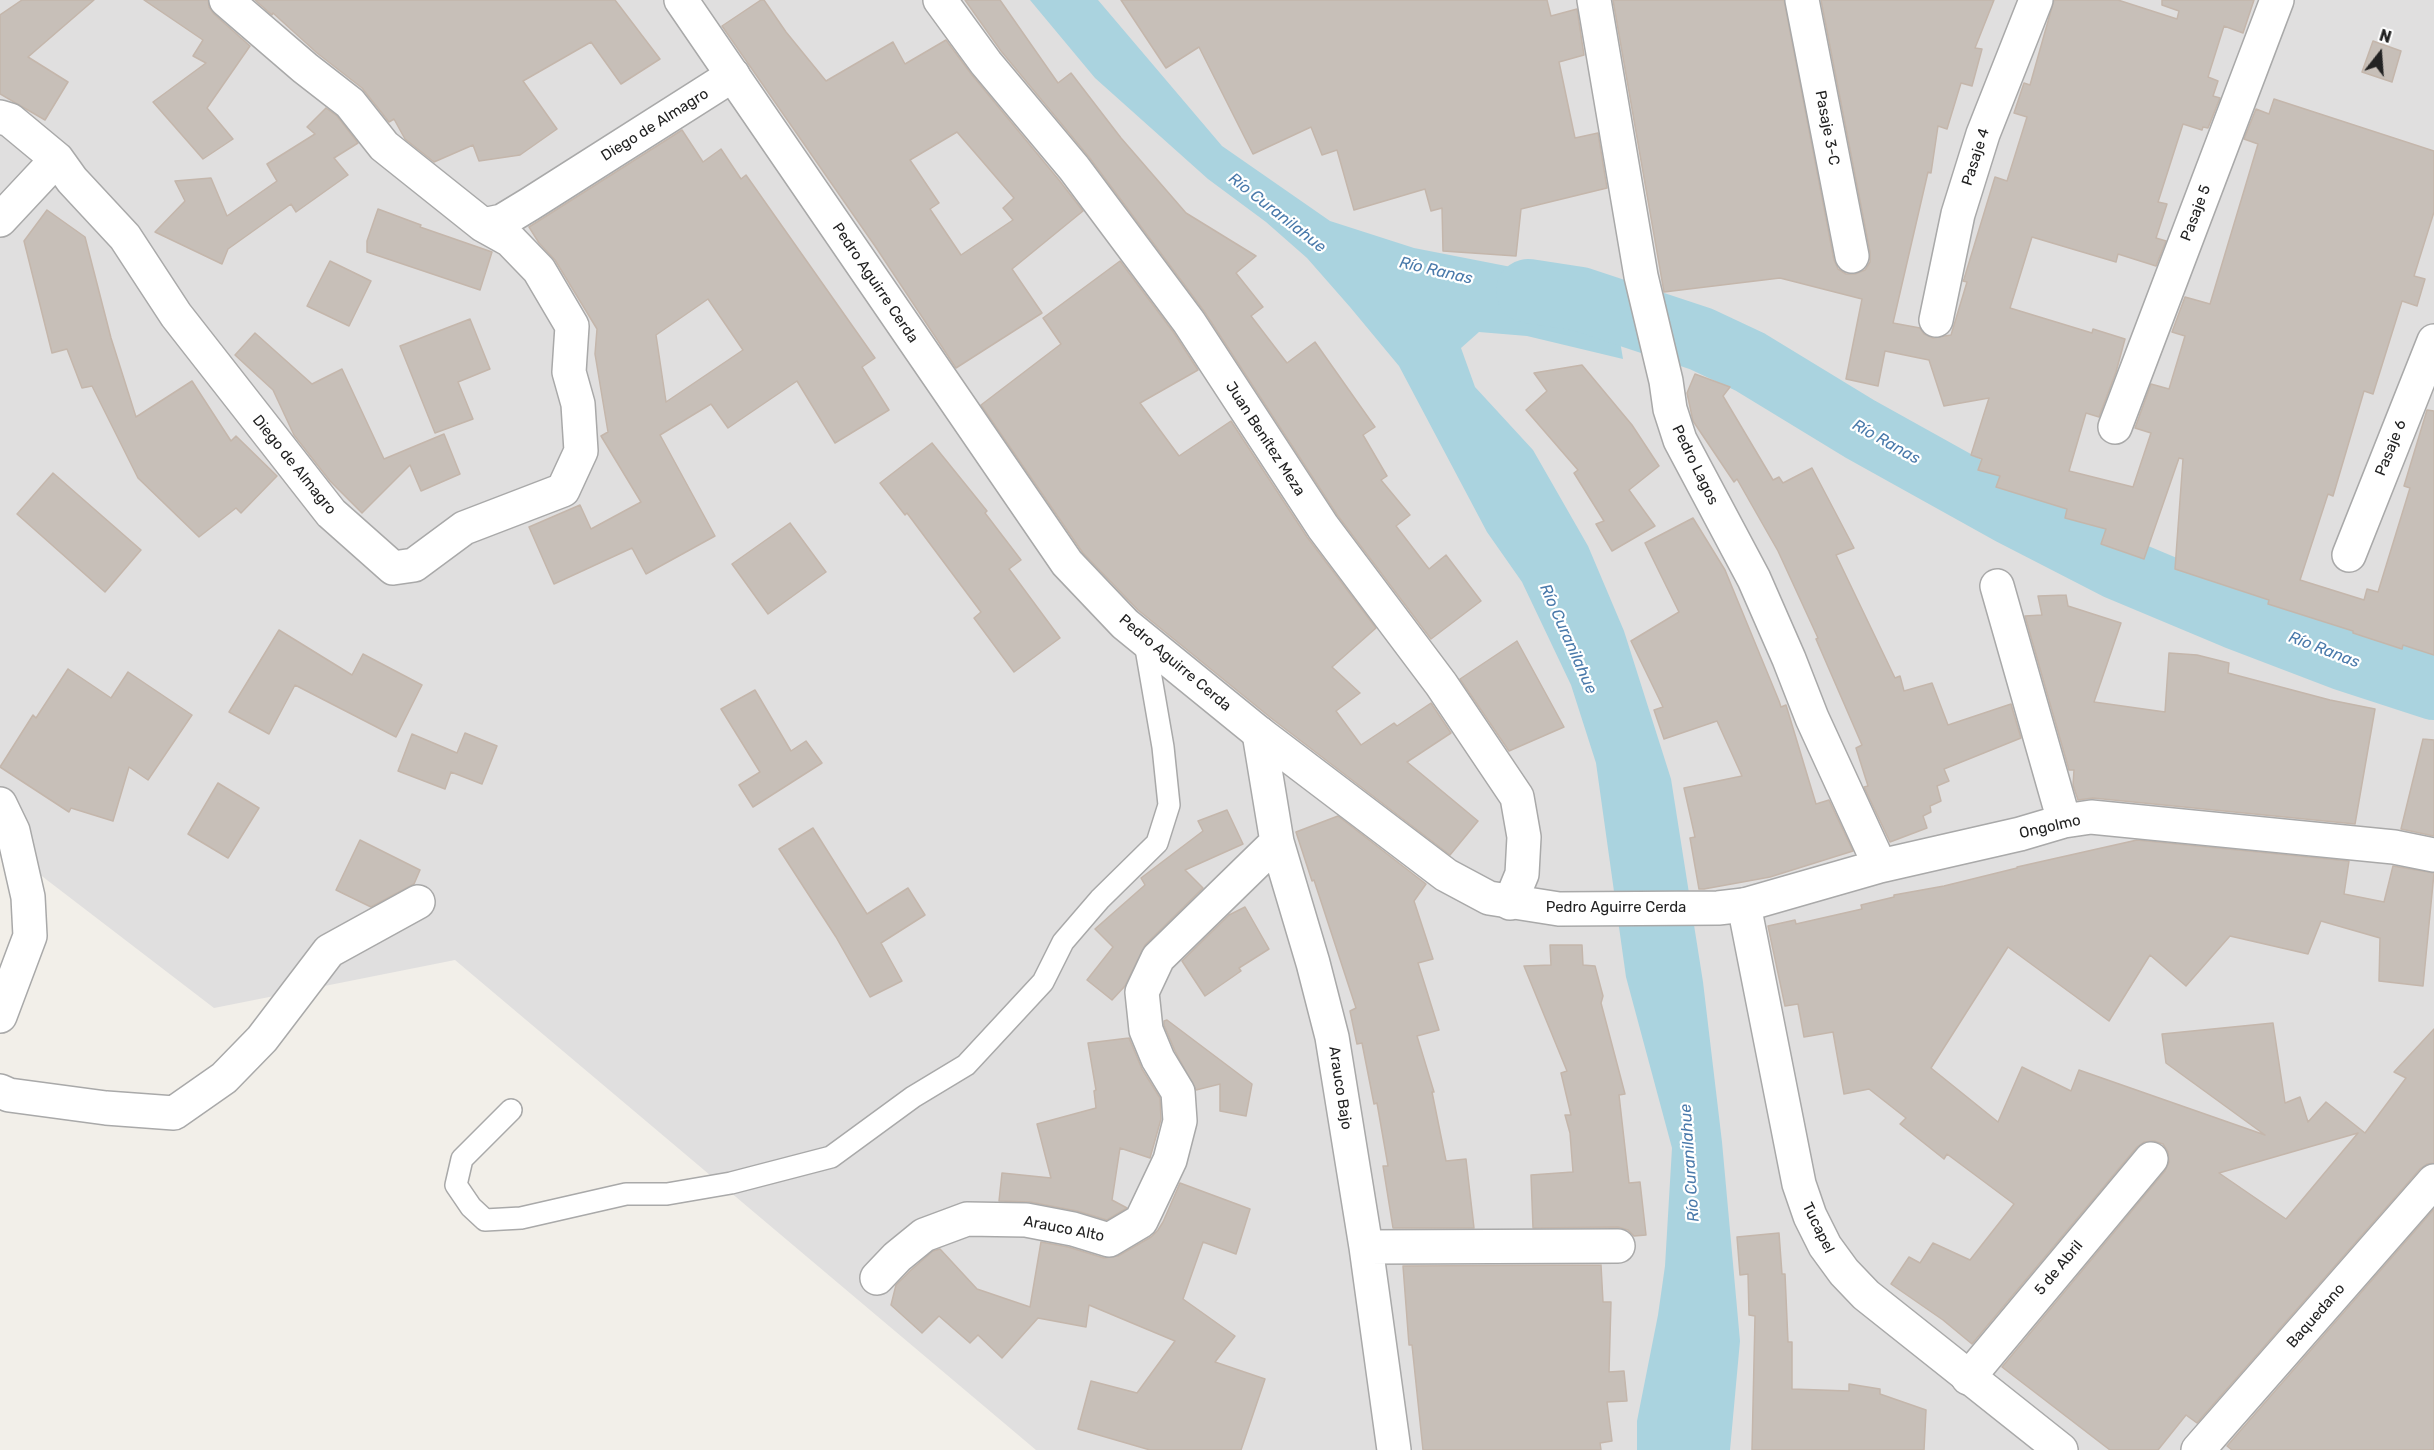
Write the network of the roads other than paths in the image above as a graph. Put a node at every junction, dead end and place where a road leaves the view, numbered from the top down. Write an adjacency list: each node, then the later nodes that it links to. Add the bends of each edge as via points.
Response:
1 (225, 0): 12 (street, Diego de Almagro, via 350,103 384,146)
2 (681, 0): 8 (street, Pedro Aguirre Cerda)
3 (940, 0): 27 (street, Juan Benítez Meza, via 986,63 1074,168 1189,322 1323,527 1442,684 1517,797 1524,837 1522,874)
4 (1594, 0): 25 (street, Pedro Lagos, via 1641,276 1680,440 1754,579)
5 (1802, 0): 13 (street, Pasaje 3-C)
6 (2036, 0): 14 (street, Pasaje 4, via 1983,134 1958,214)
7 (2277, 0): 16 (street, Pasaje 5)
8 (733, 75): 12 (street, Diego de Almagro, via 521,210 502,221); 19 (street, Pedro Aguirre Cerda, via 1067,563 1125,624)
9 (0, 117): 10 (street, Diego de Almagro)
10 (57, 159): 11 (street); 12 (street, Diego de Almagro, via 125,237 176,315 331,513 393,568 414,565 464,528 563,490 581,451 578,404 569,372 572,326 530,259 510,240)
11 (0, 220)
12 (483, 225)
13 (1851, 256)
14 (1936, 320)
15 (2434, 341): 17 (street, Pasaje 6)
16 (2115, 427)
17 (2349, 555)
18 (1997, 586): 22 (street)
19 (1144, 637): 20 (street, Pedro Aguirre Cerda); 31 (lane, via 1169,804 1157,843 1085,916 1063,942 1043,982 966,1065 913,1097 831,1157 731,1183 667,1194 626,1194 521,1218 485,1220 456,1185 462,1159)
20 (1259, 733): 23 (street, Arauco Bajo); 27 (street, Pedro Aguirre Cerda, via 1446,875 1489,898)
21 (0, 804): 29 (street, via 14,831 28,897 30,936)
22 (2064, 821): 24 (street, Ongolmo, via 2091,817 2121,819 2394,847); 25 (street, Ongolmo)
23 (1277, 842): 35 (street, Arauco Bajo, via 1332,1037); 36 (street, Arauco Alto, via 1158,958 1142,992 1146,1030 1178,1092 1180,1121 1170,1160 1141,1221 1108,1240 1026,1220 967,1219 924,1236)
24 (2434, 855)
25 (1880, 866): 28 (street, Ongolmo)
26 (418, 902): 30 (street, via 329,951 262,1039 224,1078 174,1113 106,1108)
27 (1510, 903): 28 (street, Pedro Aguirre Cerda, via 1559,909)
28 (1731, 907): 37 (street, Tucapel, via 1809,1216 1825,1246 1866,1295)
29 (0, 1016)
30 (0, 1091)
31 (511, 1110)
32 (2151, 1159): 37 (street, 5 de Abril)
33 (2434, 1182): 40 (street, Baquedano)
34 (1618, 1246): 35 (street)
35 (1366, 1247): 38 (street, Arauco Bajo)
36 (877, 1278)
37 (1968, 1378): 39 (street, Tucapel)
38 (1394, 1450)
39 (2061, 1450)
40 (2198, 1450)

